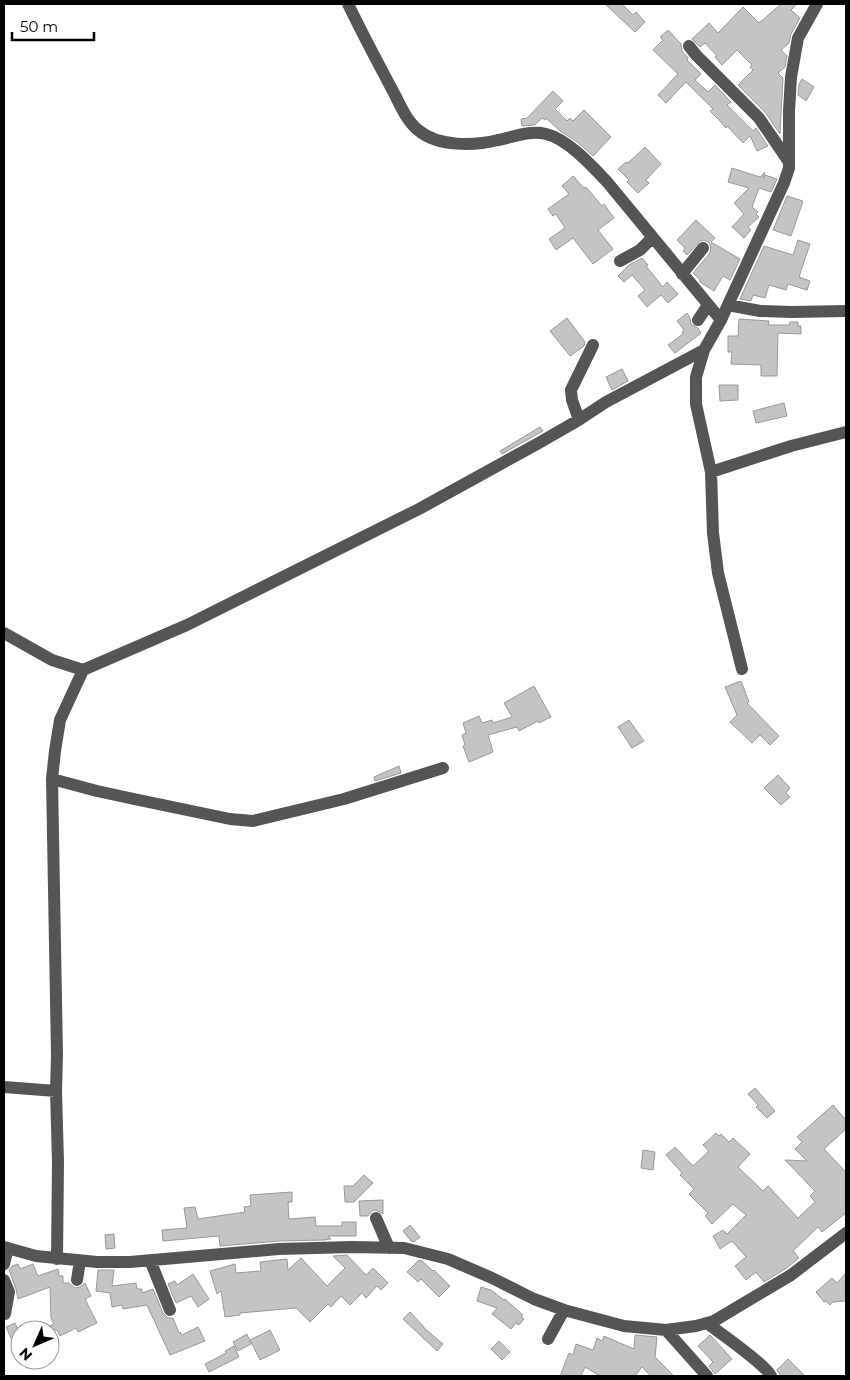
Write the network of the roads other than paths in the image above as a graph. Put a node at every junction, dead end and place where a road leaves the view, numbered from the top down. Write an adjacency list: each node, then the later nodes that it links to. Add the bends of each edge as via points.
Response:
1 (348, 4): 5 (street, via 409,121 418,130 431,138 466,144 533,132 556,137 589,163)
2 (817, 4): 4 (street, via 798,38 791,77)
3 (689, 46): 4 (street, via 759,118)
4 (789, 162): 10 (street, via 784,183)
5 (652, 238): 7 (street, via 640,250); 8 (street)
6 (703, 248): 8 (street)
7 (620, 261)
8 (682, 274): 9 (street)
9 (708, 305): 12 (street); 13 (street)
10 (728, 305): 11 (street, via 760,311); 13 (street)
11 (846, 311)
12 (698, 320)
13 (720, 320): 15 (street)
14 (593, 345): 16 (street, via 571,390)
15 (704, 350): 16 (street, via 606,402); 18 (street, via 696,377 696,404)
16 (579, 420): 21 (street, via 411,513 187,625)
17 (846, 432): 18 (street, via 800,443)
18 (711, 472): 20 (street, via 718,573)
19 (4, 633): 21 (street, via 52,660)
20 (742, 669)
21 (83, 670): 23 (street, via 60,720)
22 (443, 768): 23 (street, via 344,799 253,821 106,794)
23 (52, 779): 25 (street)
24 (4, 1087): 25 (street)
25 (56, 1091): 30 (street)
26 (376, 1218): 29 (street)
27 (846, 1233): 33 (street)
28 (6, 1248): 30 (street); 34 (street)
29 (388, 1248): 31 (street, via 279,1249); 39 (street, via 404,1248 448,1260)
30 (57, 1259): 32 (street)
31 (150, 1260): 32 (street); 38 (street)
32 (80, 1261): 36 (street)
33 (809, 1261): 37 (street); 41 (street, via 791,1275)
34 (4, 1264)
35 (4, 1280): 40 (street, via 9,1292)
36 (77, 1280)
37 (793, 1282)
38 (170, 1310)
39 (564, 1310): 42 (street, via 624,1326); 43 (street)
40 (5, 1314)
41 (707, 1323): 42 (street); 45 (street, via 760,1362)
42 (666, 1330): 44 (street)
43 (548, 1339)
44 (701, 1374)
45 (770, 1376)

